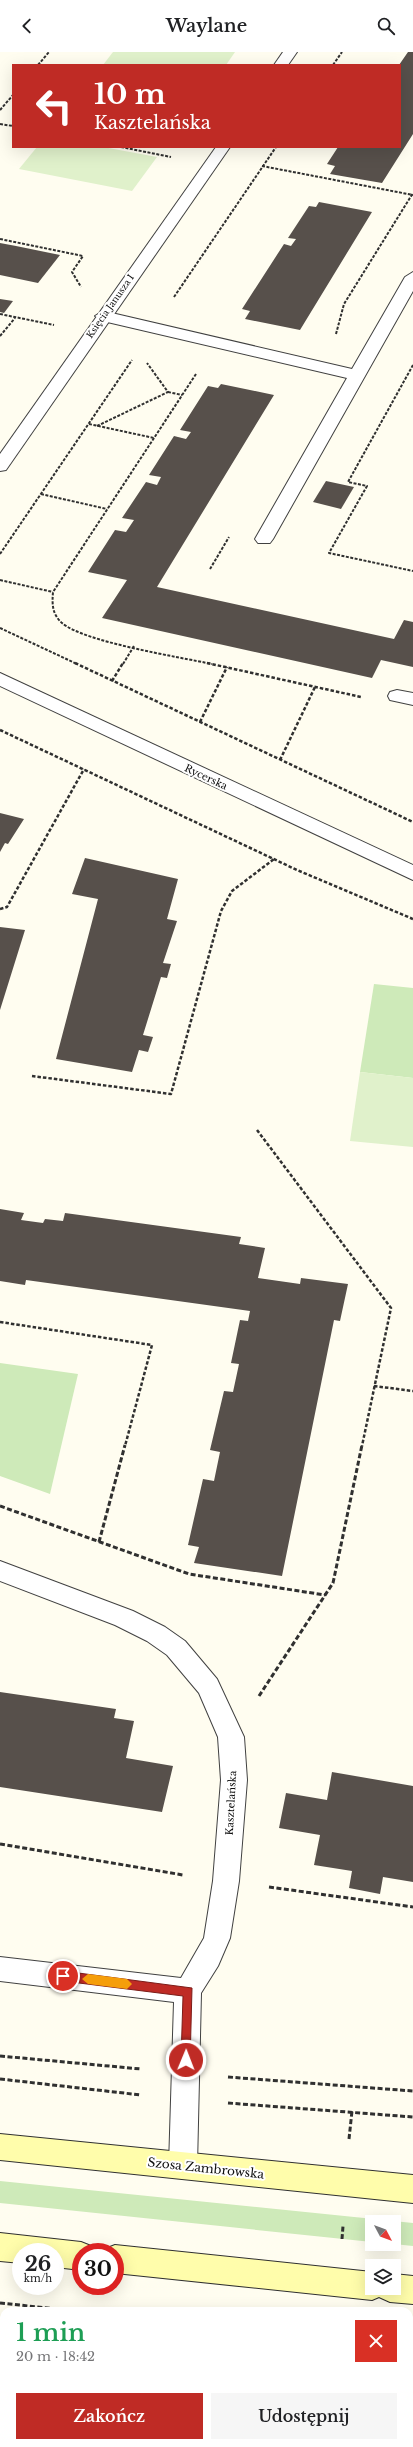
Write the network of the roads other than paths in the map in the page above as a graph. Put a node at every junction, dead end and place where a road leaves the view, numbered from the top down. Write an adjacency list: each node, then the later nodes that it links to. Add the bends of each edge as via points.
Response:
1 (290, 52): 2 (street)
2 (282, 64)
3 (222, 148): 5 (street, Księcia Janusza I)
4 (413, 278): 6 (street)
5 (103, 316): 6 (street); 7 (street, Księcia Janusza I)
6 (356, 374): 8 (street)
7 (0, 466)
8 (264, 539)
9 (0, 679): 10 (street, Rycerska)
10 (413, 873)
11 (0, 1571): 13 (street, Kasztelańska, via 124,1618 156,1634 176,1648 208,1686 231,1738 234,1780 226,1881 217,1938 209,1957)
12 (0, 1969): 13 (street)
13 (188, 1991): 15 (street)
14 (0, 2147): 15 (main road, Szosa Zambrowska)
15 (184, 2166): 16 (main road, Szosa Zambrowska)
16 (413, 2189)
17 (0, 2247): 18 (main road)
18 (12, 2248)
19 (124, 2260): 20 (main road)
20 (365, 2285)
21 (401, 2289): 22 (main road)
22 (413, 2290)

